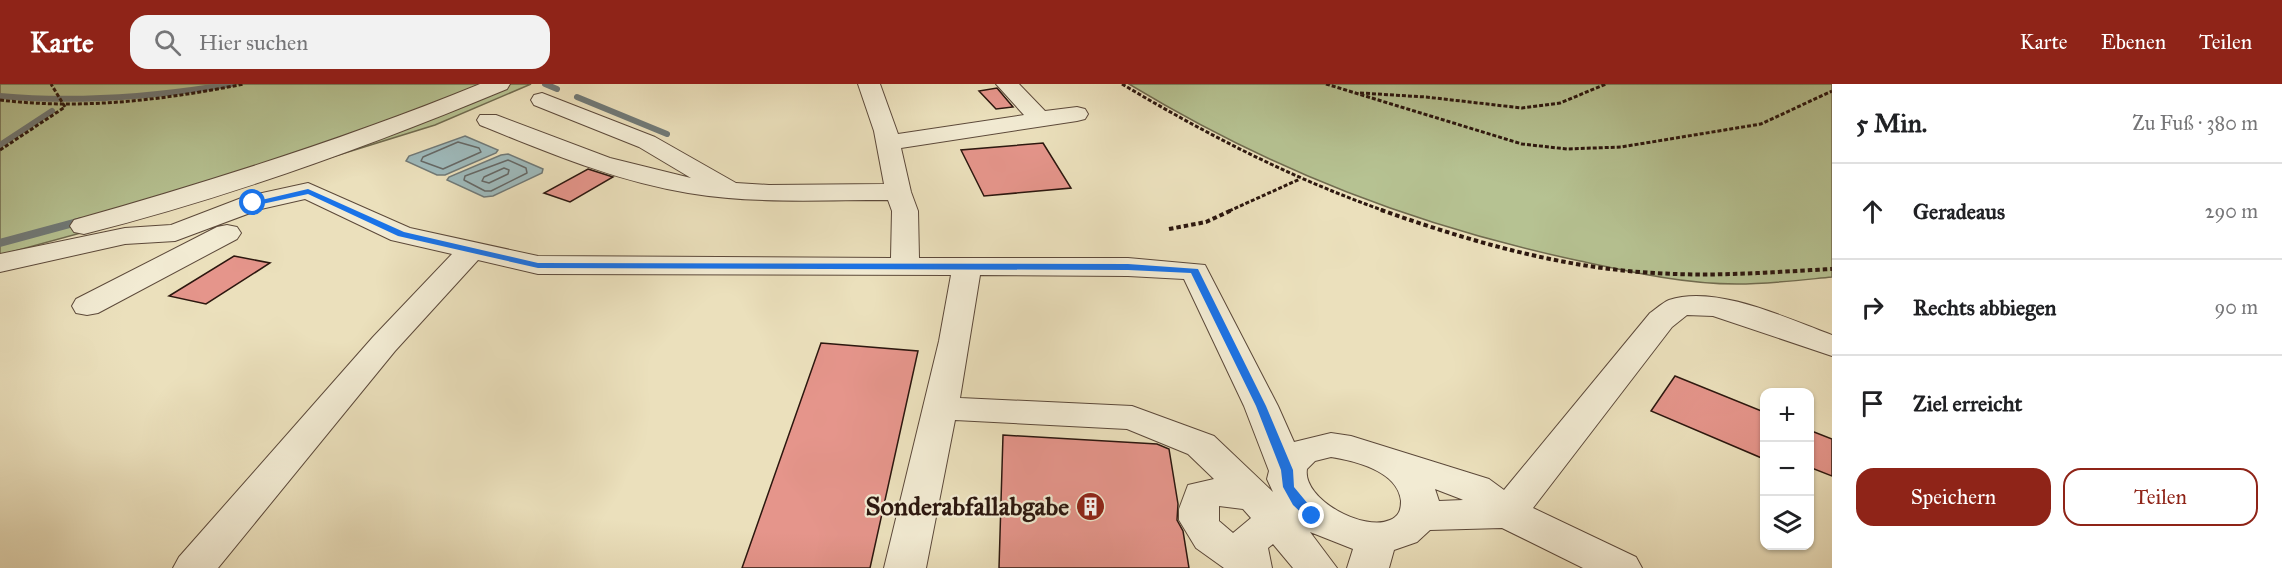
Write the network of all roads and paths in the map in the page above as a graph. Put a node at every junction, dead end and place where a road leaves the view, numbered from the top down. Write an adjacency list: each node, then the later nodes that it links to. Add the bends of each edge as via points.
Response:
1 (51, 84): 13 (path)
2 (244, 84): 13 (path, via 153,99)
3 (498, 84): 24 (lane, via 392,128 292,163)
4 (869, 84): 17 (lane)
5 (1007, 84): 15 (lane)
6 (1122, 84): 19 (path, via 1170,114)
7 (1326, 84): 10 (path)
8 (1606, 84): 10 (path, via 1557,106 1527,109)
9 (1832, 91): 10 (path, via 1761,124 1621,147 1567,149 1522,144)
10 (1353, 92)
11 (0, 100): 13 (path)
12 (542, 100): 20 (lane, via 647,142)
13 (62, 103): 18 (path, via 65,107)
14 (1077, 114): 15 (lane)
15 (1040, 119): 17 (lane)
16 (488, 120): 20 (lane, via 589,160 665,183)
17 (889, 143): 22 (lane)
18 (0, 150)
19 (1300, 179): 23 (path, via 1206,222); 29 (path, via 1509,251 1629,271 1675,274)
20 (730, 190): 22 (lane)
21 (308, 192): 25 (lane, via 401,234); 26 (lane, via 253,203 175,233 125,236); 30 (lane)
22 (898, 192): 27 (lane, via 904,211)
23 (1169, 229)
24 (0, 250)
25 (472, 250): 27 (lane, via 538,265); 41 (lane, via 384,344)
26 (0, 263)
27 (905, 267): 28 (lane)
28 (968, 267): 32 (lane, via 1195,271); 33 (lane)
29 (1832, 269)
30 (87, 306)
31 (1832, 346): 36 (lane, via 1699,304 1679,307 1661,320)
32 (1261, 406): 34 (lane); 38 (lane)
33 (940, 408): 38 (lane, via 1132,418 1201,445); 42 (lane)
34 (1331, 445): 35 (lane, via 1371,453); 38 (lane, via 1301,452 1292,460)
35 (1390, 462): 36 (lane, via 1475,489); 37 (lane, via 1416,488)
36 (1507, 513): 37 (lane); 43 (lane)
37 (1420, 516): 39 (lane, via 1411,527)
38 (1290, 523): 39 (lane, via 1297,502 1312,516 1355,535); 40 (lane, via 1260,532 1247,544); 40 (lane, via 1216,492 1202,495 1197,509 1199,526 1212,540)
39 (1373, 553)
40 (1251, 566)
41 (194, 568)
42 (905, 568)
43 (1621, 568)

